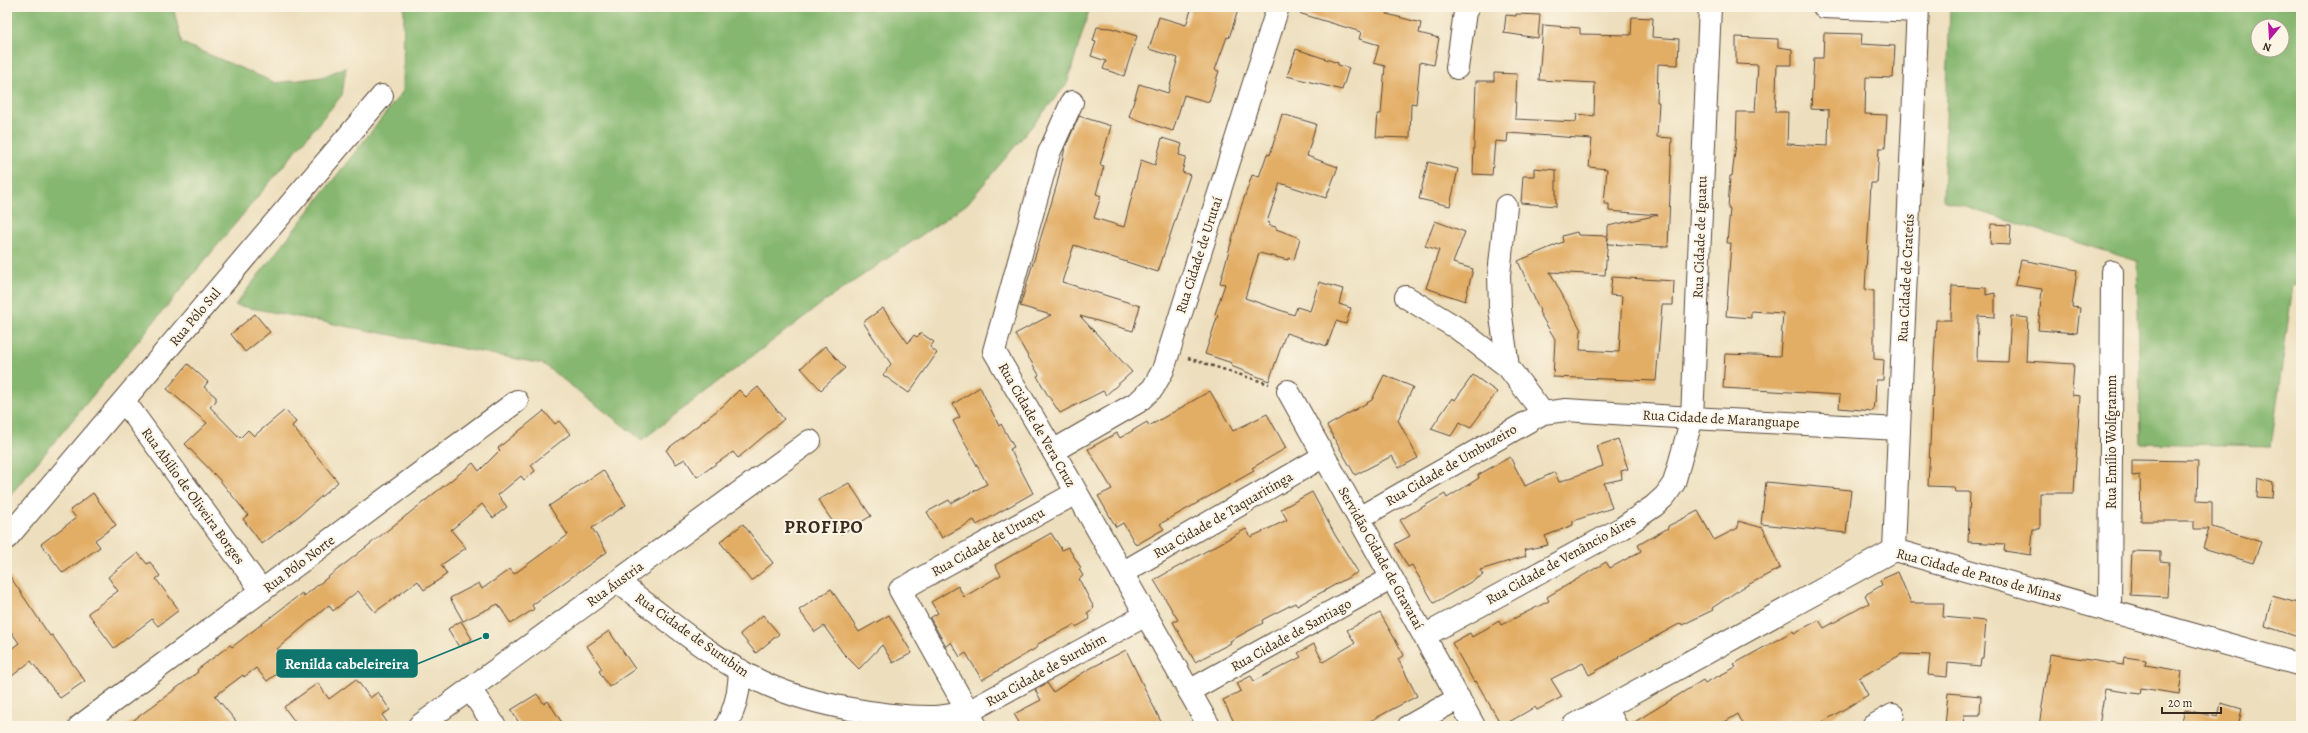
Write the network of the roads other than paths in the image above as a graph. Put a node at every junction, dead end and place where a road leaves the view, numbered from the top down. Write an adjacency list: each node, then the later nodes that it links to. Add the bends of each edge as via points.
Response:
1 (1278, 7): 20 (street, Rua Cidade de Urutaí, via 1163,370 1153,388 1138,402)
2 (1468, 7): 6 (street)
3 (1710, 7): 17 (street, Rua Cidade de Iguatu)
4 (1824, 7): 5 (street)
5 (1918, 9): 18 (street, Rua Cidade de Crateús)
6 (1456, 68)
7 (382, 96): 14 (street, Rua Pólo Sul)
8 (1072, 102): 20 (street, Rua Cidade de Vera Cruz, via 1049,153 994,351)
9 (1506, 206): 12 (street, via 1499,275 1500,310)
10 (2112, 272): 31 (street, Rua Emílio Wolfgramm)
11 (1406, 297): 12 (street, via 1457,328)
12 (1508, 367): 16 (street)
13 (1288, 391): 21 (street, Servidão Cidade de Gravataí)
14 (124, 401): 25 (street, Rua Pólo Sul); 30 (street, Rua Abílio de Oliveira Borges)
15 (517, 402): 30 (street, Rua Pólo Norte)
16 (1543, 413): 17 (street, Rua Cidade de Maranguape, via 1566,410); 24 (street, Rua Cidade de Umbuzeiro)
17 (1692, 418): 18 (street, Rua Cidade de Maranguape); 22 (street, Rua Cidade de Iguatu)
18 (1899, 428): 26 (street, Rua Cidade de Crateús)
19 (810, 441): 29 (street, Rua Áustria)
20 (1053, 451): 23 (street, Rua Cidade de Vera Cruz)
21 (1324, 456): 24 (street, Servidão Cidade de Gravataí); 27 (street, Rua Cidade de Taquaritinga)
22 (1680, 466): 33 (street, Rua Cidade de Venâncio Aires, via 1674,483 1665,496 1638,518)
23 (1076, 493): 27 (street, Rua Cidade de Vera Cruz); 41 (street, Rua Cidade de Uruaçu, via 900,590)
24 (1359, 518): 28 (street, Servidão Cidade de Gravataí)
25 (7, 538)
26 (1894, 550): 31 (street, Rua Cidade de Patos de Minas); 40 (street, Rua Cidade de Patos de Minas)
27 (1122, 573): 32 (street, Rua Cidade de Vera Cruz)
28 (1392, 578): 33 (street, Servidão Cidade de Gravataí); 37 (street, Rua Cidade de Santiago)
29 (618, 582): 35 (street, Rua Cidade de Surubim, via 706,648); 36 (street, Rua Áustria)
30 (262, 591): 42 (street, Rua Pólo Norte)
31 (2110, 611): 34 (street, Rua Cidade de Patos de Minas)
32 (1146, 615): 37 (street, Rua Cidade de Vera Cruz); 41 (street, Rua Cidade de Surubim)
33 (1424, 636): 38 (street, Servidão Cidade de Gravataí)
34 (2301, 665)
35 (740, 670): 41 (street, Rua Cidade de Surubim, via 769,686 852,709 894,715); 45 (street, via 738,697)
36 (470, 689): 43 (street, Rua Áustria); 44 (street)
37 (1190, 691): 46 (street, Rua Cidade de Vera Cruz)
38 (1459, 698): 47 (street); 48 (street, Servidão Cidade de Gravataí)
39 (1893, 715): 50 (street)
40 (1611, 717): 49 (street, Rua Cidade de Patos de Minas)
41 (972, 719)
42 (80, 726)
43 (419, 726)
44 (495, 726)
45 (726, 726)
46 (1209, 726)
47 (1408, 726)
48 (1474, 726)
49 (1573, 726)
50 (1873, 726)

